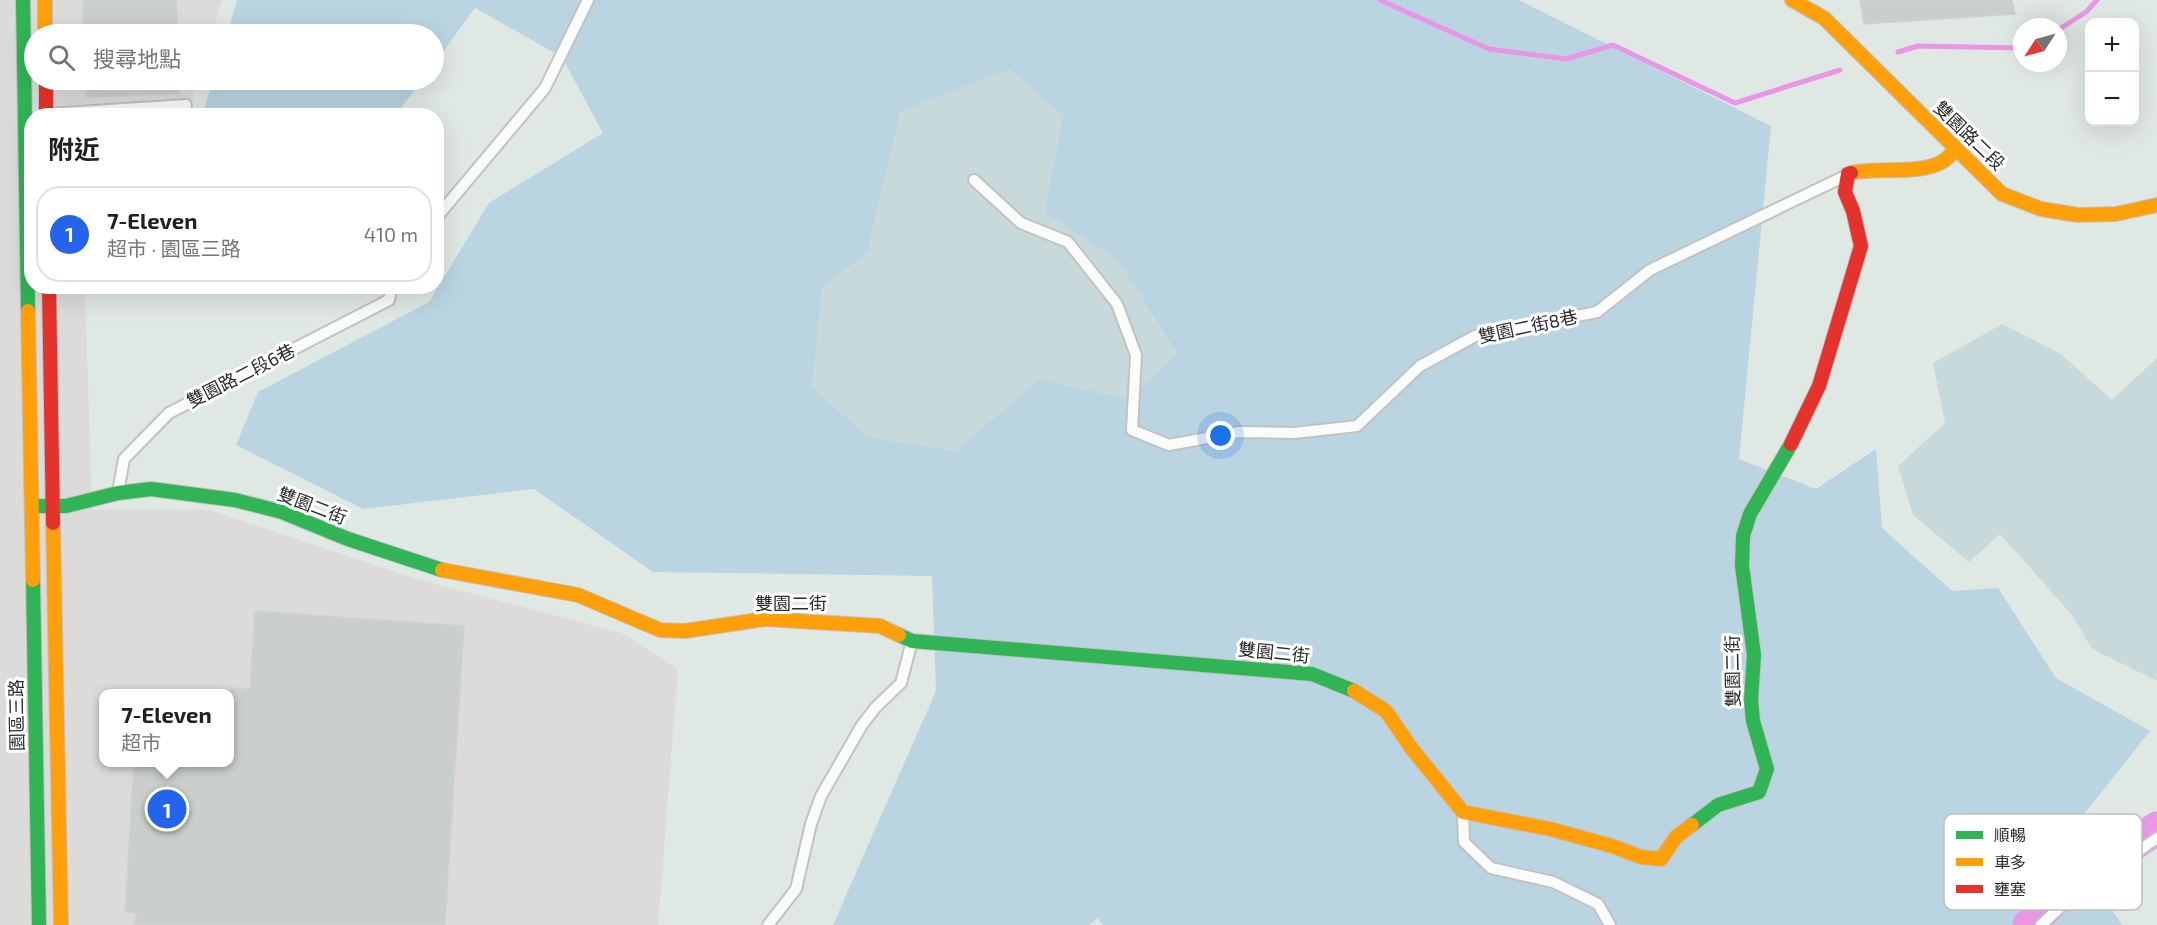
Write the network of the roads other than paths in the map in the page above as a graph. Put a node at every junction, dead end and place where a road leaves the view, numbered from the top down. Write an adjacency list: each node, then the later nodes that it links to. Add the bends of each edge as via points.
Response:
1 (23, 0): 10 (street, 園區三路)
2 (45, 0): 5 (street)
3 (588, 0): 15 (lane, via 545,88)
4 (1792, 0): 11 (street, 雙園路二段, via 1824,18)
5 (45, 24)
6 (46, 90): 8 (street)
7 (186, 105): 9 (lane)
8 (46, 108)
9 (144, 108)
10 (24, 114)
11 (1957, 149): 12 (street, via 1942,162 1922,168); 14 (street, 雙園路二段, via 2002,194 2043,211 2085,217)
12 (1848, 174): 13 (lane, 雙園二街8巷, via 1650,270 1597,312 1476,336 1420,366 1357,426 1294,433 1239,432 1169,445 1132,430 1136,355 1117,304 1068,242 1022,223); 23 (street, 雙園二街, via 1845,192 1861,246 1819,386 1789,448 1750,514 1743,536 1742,566 1754,655 1753,721 1767,769 1759,792 1718,805 1676,837 1661,859 1641,857 1550,829)
13 (974, 180)
14 (2157, 205)
15 (444, 208)
16 (28, 294): 21 (street, 園區三路)
17 (49, 294): 20 (street)
18 (391, 294): 19 (lane, 雙園路二段6巷, via 389,300 169,413 124,459)
19 (118, 494): 20 (street, 雙園二街, via 66,506); 22 (street, 雙園二街, via 151,489 236,500 282,512 451,573 578,595 660,630 685,631 765,619 880,626)
20 (52, 505): 21 (street, 雙園二街); 28 (street)
21 (32, 506): 27 (street, 園區三路)
22 (912, 640): 23 (street, 雙園二街, via 1312,674 1356,692 1386,711); 29 (lane, via 901,683 862,725 821,796 796,889)
23 (1463, 812): 30 (lane, via 1464,842 1491,868 1553,882 1598,904)
24 (2157, 838): 25 (lane)
25 (2142, 848)
26 (2057, 910): 31 (lane)
27 (39, 925)
28 (61, 925)
29 (768, 925)
30 (1610, 925)
31 (2041, 925)

